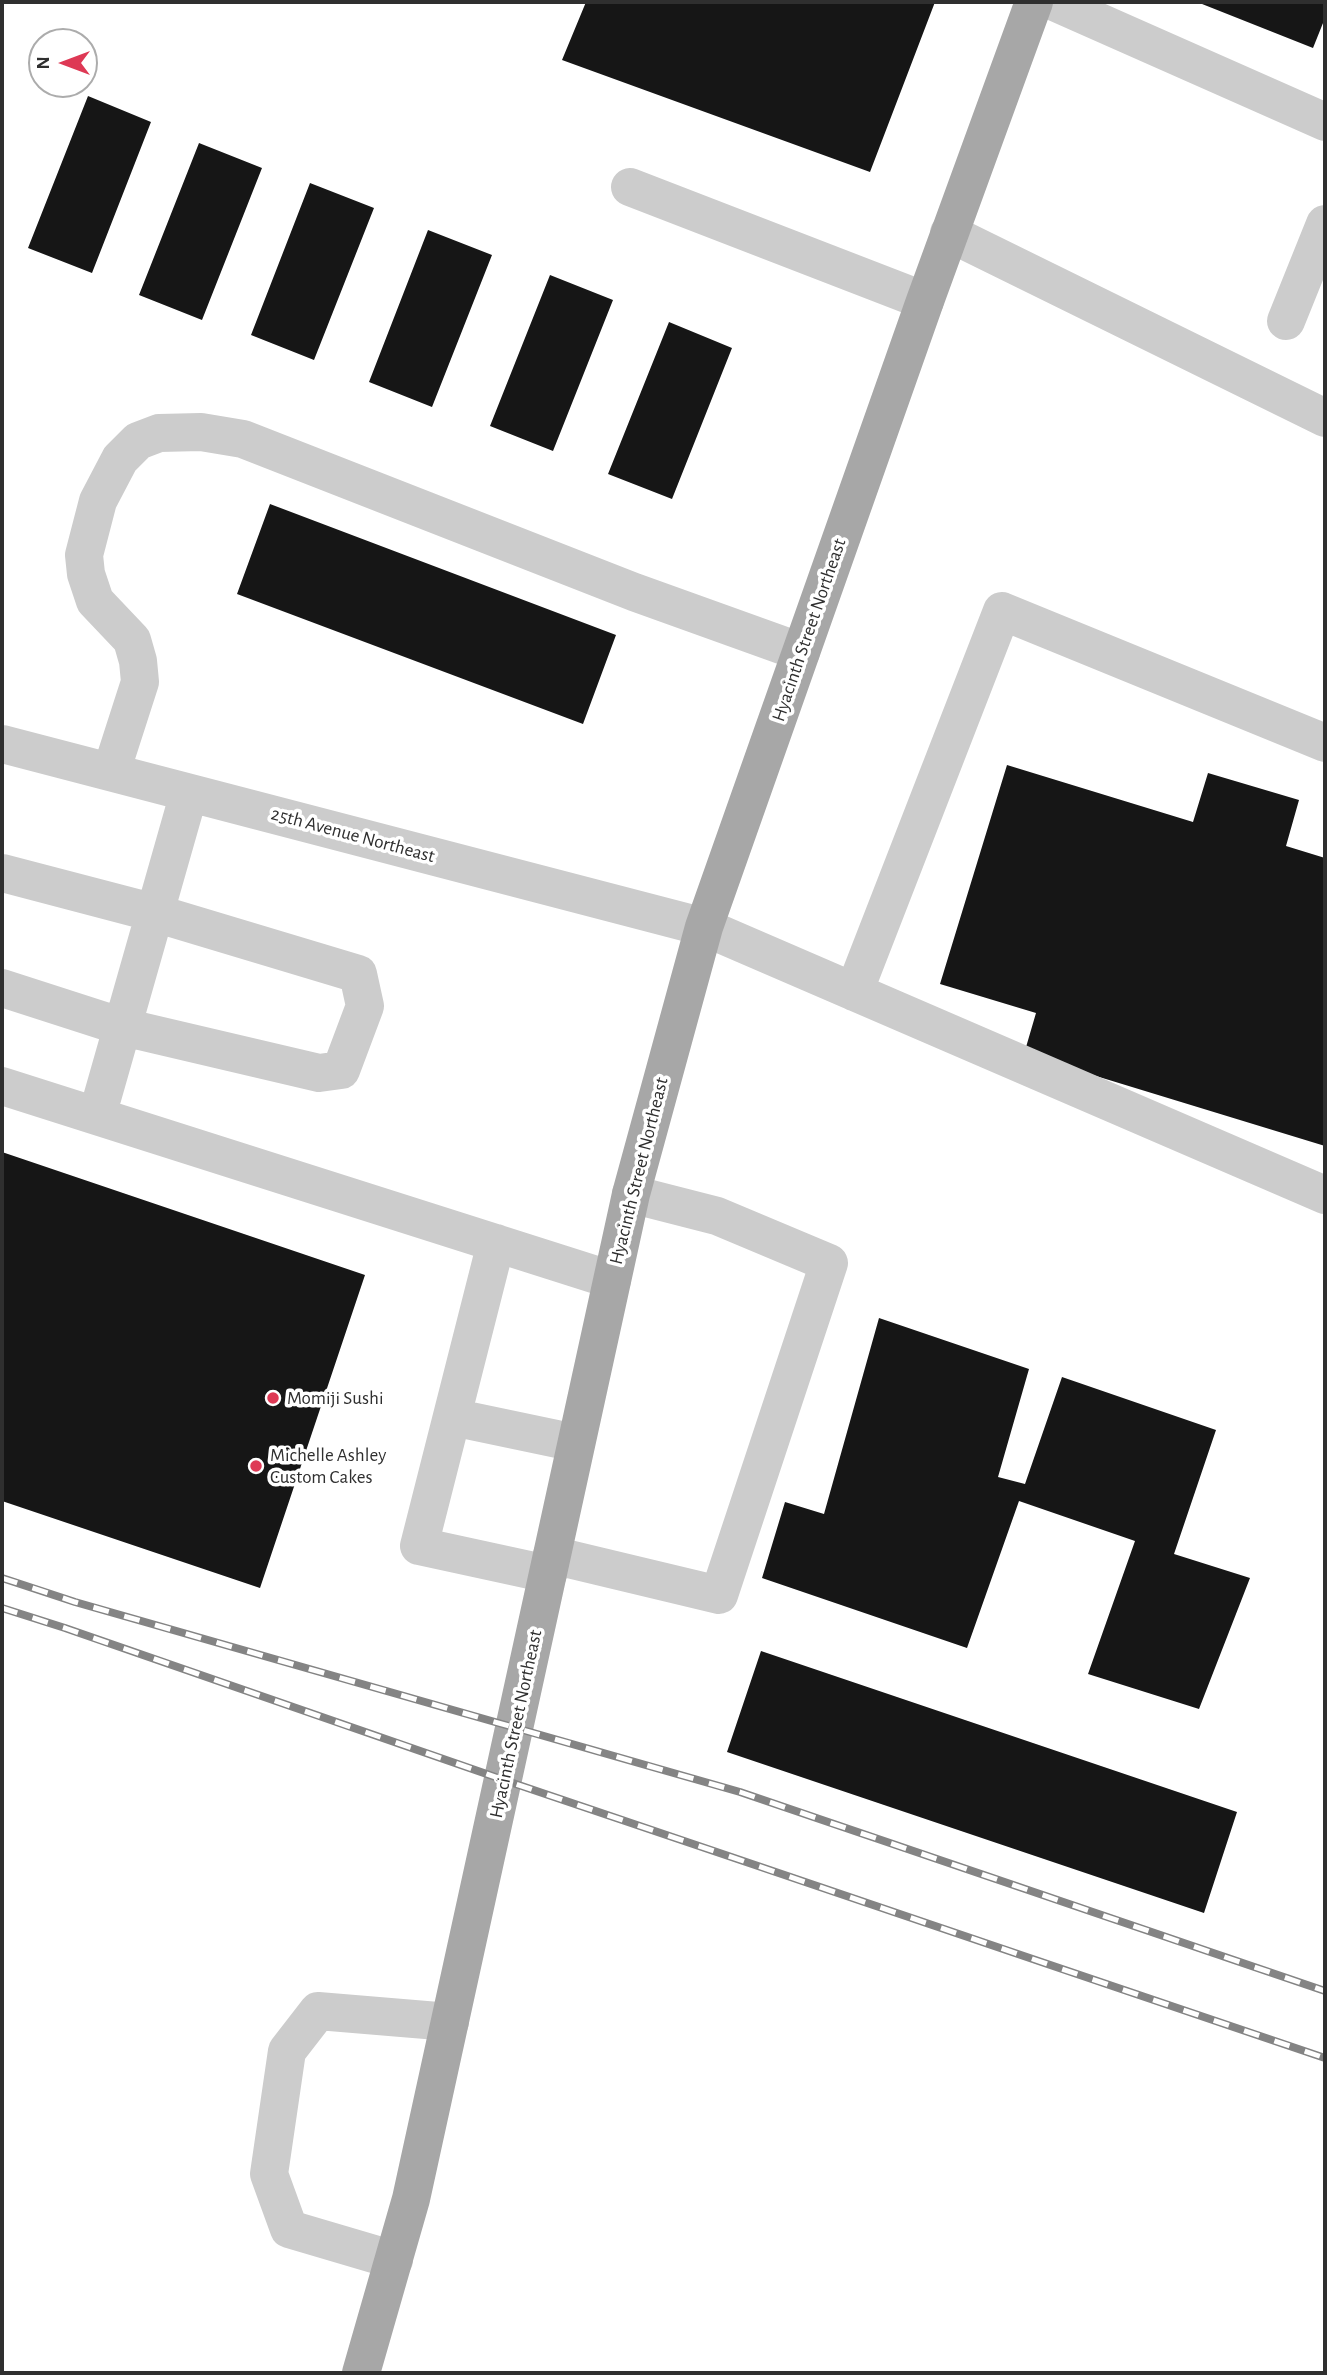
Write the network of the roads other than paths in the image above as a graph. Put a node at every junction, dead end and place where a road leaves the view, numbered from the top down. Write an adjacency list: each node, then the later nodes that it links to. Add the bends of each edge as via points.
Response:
1 (1034, 2): 6 (main road, Hyacinth Street Northeast)
2 (1054, 2): 3 (street)
3 (1325, 122)
4 (630, 187): 7 (street)
5 (1325, 224): 8 (street)
6 (949, 233): 7 (main road, Hyacinth Street Northeast); 9 (street)
7 (925, 301): 10 (main road, Hyacinth Street Northeast)
8 (1286, 321)
9 (1325, 418)
10 (801, 652): 13 (street, via 634,592 243,439 201,432 159,433 138,441 120,459 98,501 84,555 95,601 132,640 138,660 140,682); 17 (main road, Hyacinth Street Northeast)
11 (1325, 743): 19 (street, via 1002,611)
12 (2, 744): 13 (street, 25th Avenue Northeast)
13 (111, 772): 14 (street, 25th Avenue Northeast)
14 (189, 793): 16 (street); 17 (street, 25th Avenue Northeast)
15 (2, 873): 16 (street)
16 (155, 913): 20 (street); 20 (street, via 358,974 365,1006 341,1070 319,1073)
17 (704, 927): 19 (street, 25th Avenue Northeast); 23 (main road, Hyacinth Street Northeast)
18 (2, 988): 20 (street)
19 (854, 992): 24 (street, 25th Avenue Northeast)
20 (123, 1027): 22 (street)
21 (2, 1086): 22 (street)
22 (97, 1116): 25 (street)
23 (631, 1194): 26 (main road, Hyacinth Street Northeast); 29 (street, via 717,1216 829,1263 719,1595)
24 (1325, 1195)
25 (496, 1243): 26 (street); 27 (street)
26 (612, 1280): 28 (main road, Hyacinth Street Northeast)
27 (452, 1417): 28 (street); 29 (street, via 419,1546)
28 (576, 1443): 29 (main road, Hyacinth Street Northeast)
29 (550, 1565): 30 (main road, Hyacinth Street Northeast)
30 (450, 2022): 31 (main road, Hyacinth Street Northeast); 31 (street, via 318,2011 287,2051 269,2174 289,2229)
31 (394, 2260): 32 (main road, Hyacinth Street Northeast)
32 (361, 2373)

